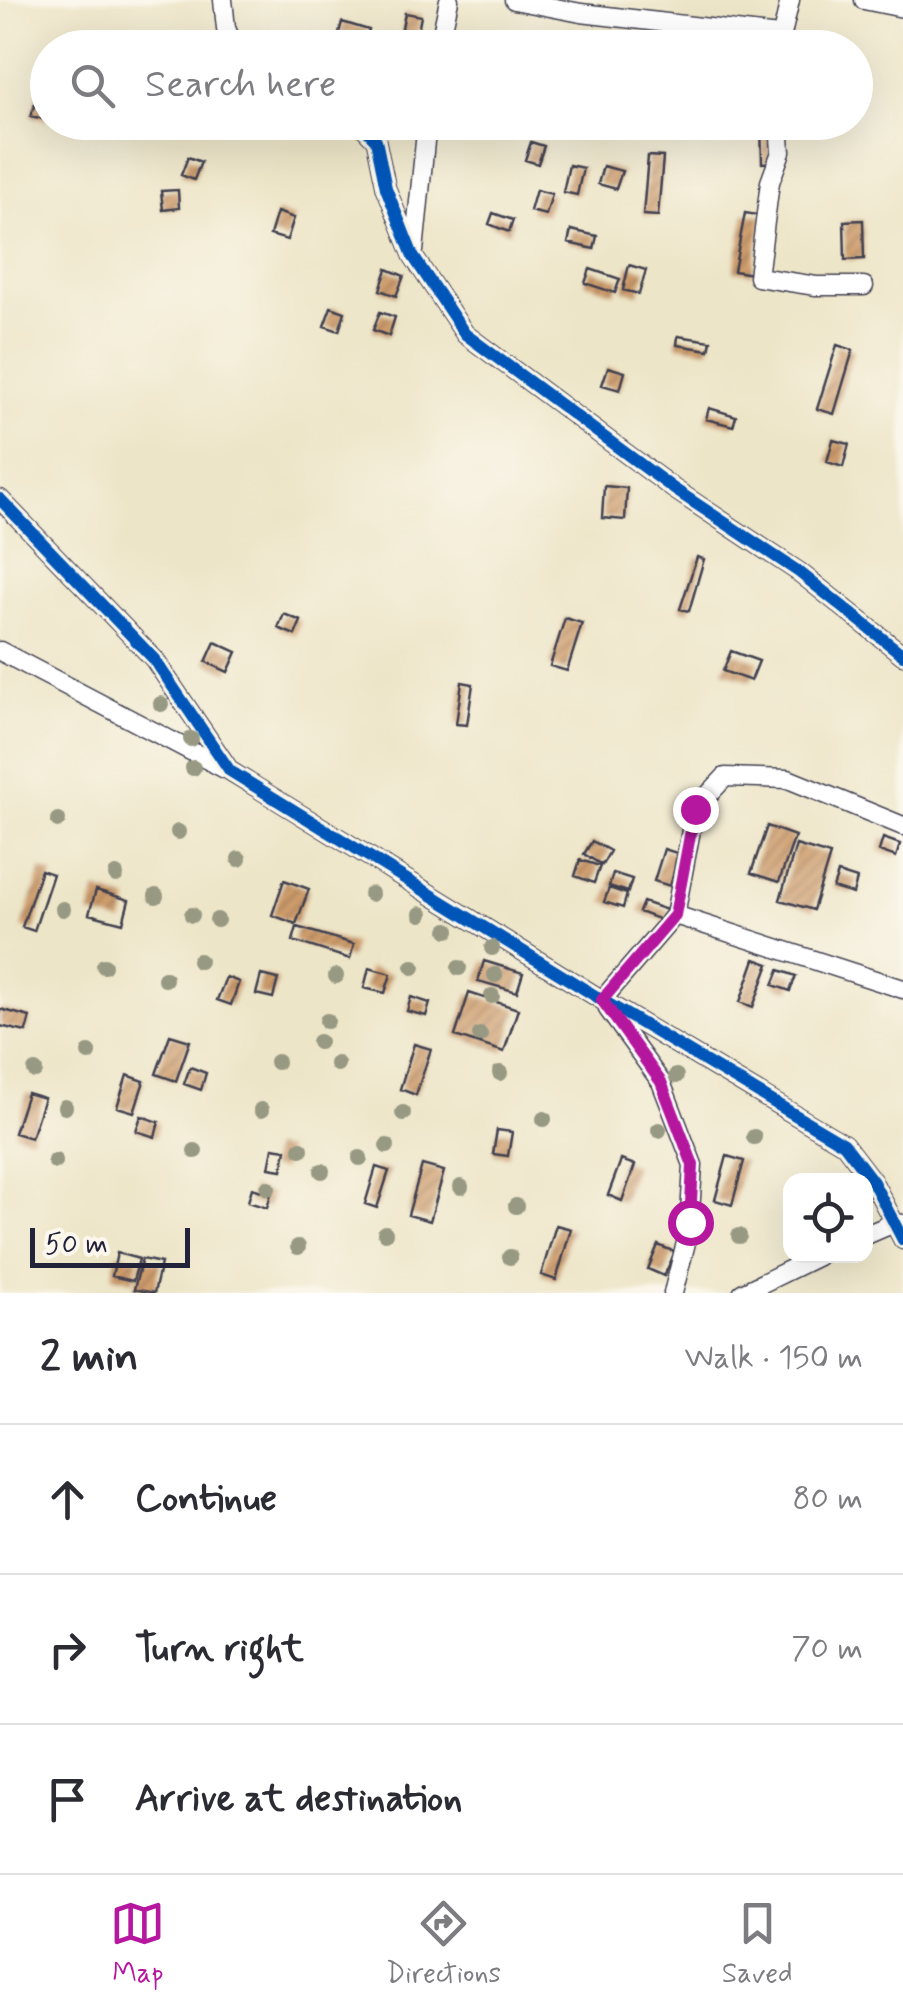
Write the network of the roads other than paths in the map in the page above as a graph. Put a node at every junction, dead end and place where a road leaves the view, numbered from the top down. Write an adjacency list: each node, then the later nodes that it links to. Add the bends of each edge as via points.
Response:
1 (223, 0): 7 (street)
2 (449, 0): 8 (street)
3 (514, 0): 9 (street)
4 (790, 0): 10 (street)
5 (864, 0): 6 (street)
6 (903, 8)
7 (227, 30)
8 (443, 30)
9 (700, 30)
10 (782, 30)
11 (376, 140): 14 (street, via 386,188)
12 (425, 140): 14 (street)
13 (779, 140): 15 (street, via 758,277)
14 (414, 256): 18 (street, via 464,334 799,572)
15 (864, 286)
16 (0, 500): 19 (street, via 154,659)
17 (0, 652): 19 (street)
18 (903, 656)
19 (230, 771): 23 (street)
20 (903, 826): 21 (street, via 788,779 725,778 695,809)
21 (675, 915): 22 (street); 23 (street)
22 (903, 989)
23 (602, 1000): 25 (street, via 844,1144); 28 (street, via 661,1082 693,1165 690,1231)
24 (903, 1200): 25 (street)
25 (900, 1229): 26 (street)
26 (873, 1234)
27 (804, 1263): 29 (street)
28 (674, 1293)
29 (742, 1293)

